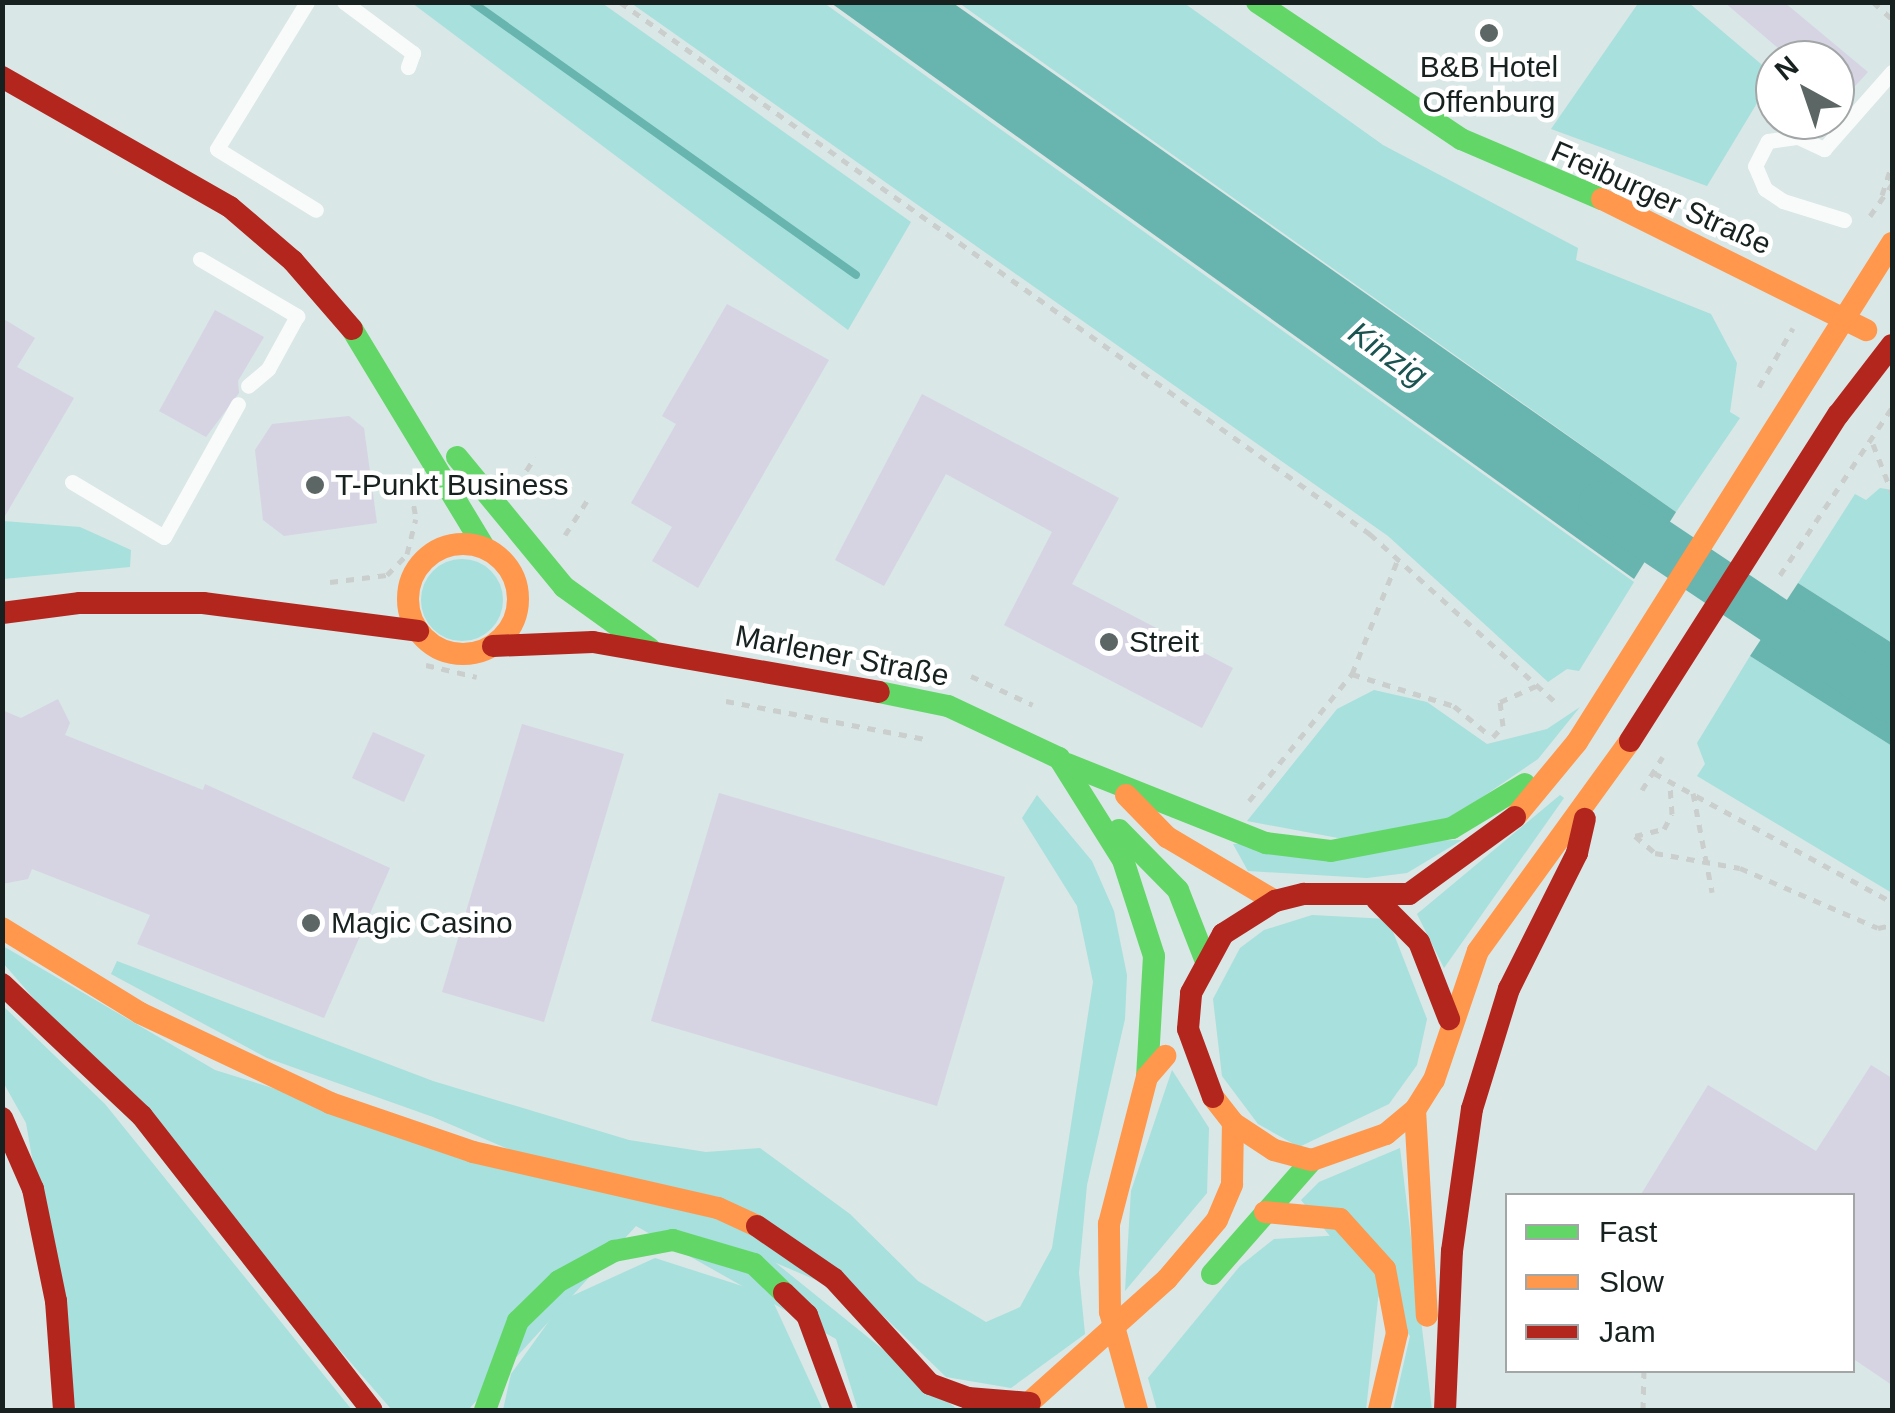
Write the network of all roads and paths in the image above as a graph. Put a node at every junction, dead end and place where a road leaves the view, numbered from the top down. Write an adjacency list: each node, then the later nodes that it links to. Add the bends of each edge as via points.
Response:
1 (308, 2): 12 (lane, via 217,149)
2 (344, 2): 7 (lane, via 413,53)
3 (620, 2): 31 (path)
4 (1257, 2): 16 (main road, Freiburger Straße, via 1460,140 1682,233)
5 (1873, 2): 6 (path)
6 (1892, 18)
7 (408, 67)
8 (1892, 72): 13 (lane, via 1824,149 1798,137 1768,141 1755,166 1765,190 1783,201)
9 (2, 77): 20 (main road, via 230,207 294,261 348,323)
10 (1892, 165): 11 (path, via 1880,203)
11 (1892, 184)
12 (316, 210)
13 (1844, 220)
14 (1892, 243): 16 (main road, Marlener Straße)
15 (200, 259): 18 (lane, via 297,316 268,368)
16 (1843, 316): 17 (main road, Freiburger Straße); 50 (main road, Marlener Straße)
17 (1892, 345): 57 (main road, via 1810,457)
18 (248, 386)
19 (238, 404): 25 (lane, via 164,537)
20 (400, 405): 22 (main road); 42 (main road, via 452,450 564,587)
21 (1892, 408): 23 (path)
22 (414, 429): 28 (main road); 30 (main road)
23 (1873, 444): 24 (path); 26 (path)
24 (1842, 479)
25 (72, 482)
26 (1892, 493)
27 (590, 496): 29 (path)
28 (434, 531): 30 (main road); 32 (main road); 34 (path, via 416,518 407,554)
29 (562, 541)
30 (484, 547): 33 (main road, via 506,563)
31 (1398, 560): 44 (path); 46 (path)
32 (411, 580): 34 (main road); 39 (main road)
33 (518, 588): 35 (main road); 41 (main road, via 514,621)
34 (367, 591): 37 (main road)
35 (539, 605)
36 (2, 613): 37 (main road, via 186,603)
37 (318, 615): 39 (main road)
38 (564, 619): 40 (main road, Marlener Straße)
39 (418, 631): 41 (main road, via 450,653)
40 (593, 642): 41 (main road, Marlener Straße); 42 (main road, Marlener Straße)
41 (493, 646)
42 (654, 652): 51 (main road, Marlener Straße, via 948,706 1002,725)
43 (421, 660): 45 (path, via 431,670)
44 (1352, 674): 46 (path, via 1454,706 1490,736 1503,726 1500,702); 58 (path)
45 (483, 678)
46 (1536, 686): 48 (path, via 1559,707)
47 (722, 700): 49 (path)
48 (1573, 702)
49 (936, 741)
50 (1564, 761): 53 (main road, Marlener Straße, via 1452,828 1331,851 1248,837); 60 (main road, via 1527,807 1457,866 1409,894)
51 (1067, 764): 53 (main road, Marlener Straße); 56 (main road, Marlener Straße)
52 (1654, 773): 54 (path)
53 (1111, 780): 61 (main road, Marlener Straße, via 1167,838)
54 (1670, 782): 55 (path); 63 (path, via 1672,814 1664,829 1635,836 1655,854 1740,868 1878,928)
55 (1694, 793): 59 (path); 62 (path)
56 (1089, 802): 65 (main road, Marlener Straße, via 1178,890); 69 (main road, Marlener Straße, via 1123,860 1154,956)
57 (1587, 808): 67 (main road, via 1554,839 1478,951); 79 (main road, via 1577,852 1509,988 1472,1109)
58 (1238, 814)
59 (1712, 892)
60 (1376, 900): 61 (main road, via 1304,894); 67 (main road, via 1420,942)
61 (1275, 901): 65 (main road, via 1224,934)
62 (1892, 902)
63 (1892, 924)
64 (2, 928): 80 (main road, via 140,1012 330,1104 473,1152 718,1208 776,1234 834,1278 930,1384)
65 (1205, 960): 68 (main road)
66 (2, 984): 82 (main road, via 142,1116)
67 (1449, 1019): 70 (main road, via 1434,1080)
68 (1188, 1030): 69 (main road); 72 (main road, via 1202,1082)
69 (1147, 1078): 85 (main road, via 1108,1224 1106,1272 1117,1352)
70 (1415, 1110): 73 (main road, via 1386,1134); 79 (main road, via 1427,1321)
71 (2, 1118): 81 (main road, via 33,1189 56,1301)
72 (1233, 1123): 73 (main road, via 1274,1150); 80 (main road, via 1232,1184 1217,1220 1143,1302)
73 (1312, 1160): 74 (main road)
74 (1264, 1212): 75 (main road); 86 (main road, via 1340,1220 1386,1269 1398,1333)
75 (1193, 1294)
76 (1151, 1335): 78 (main road)
77 (1644, 1373): 88 (path)
78 (1102, 1382)
79 (1443, 1384): 87 (main road)
80 (1026, 1407)
81 (64, 1410)
82 (372, 1410)
83 (485, 1410): 84 (main road, via 492,1372 518,1321 559,1282 614,1251 673,1240 754,1264 807,1316)
84 (842, 1410)
85 (1137, 1410)
86 (1379, 1410)
87 (1446, 1410)
88 (1643, 1410)

